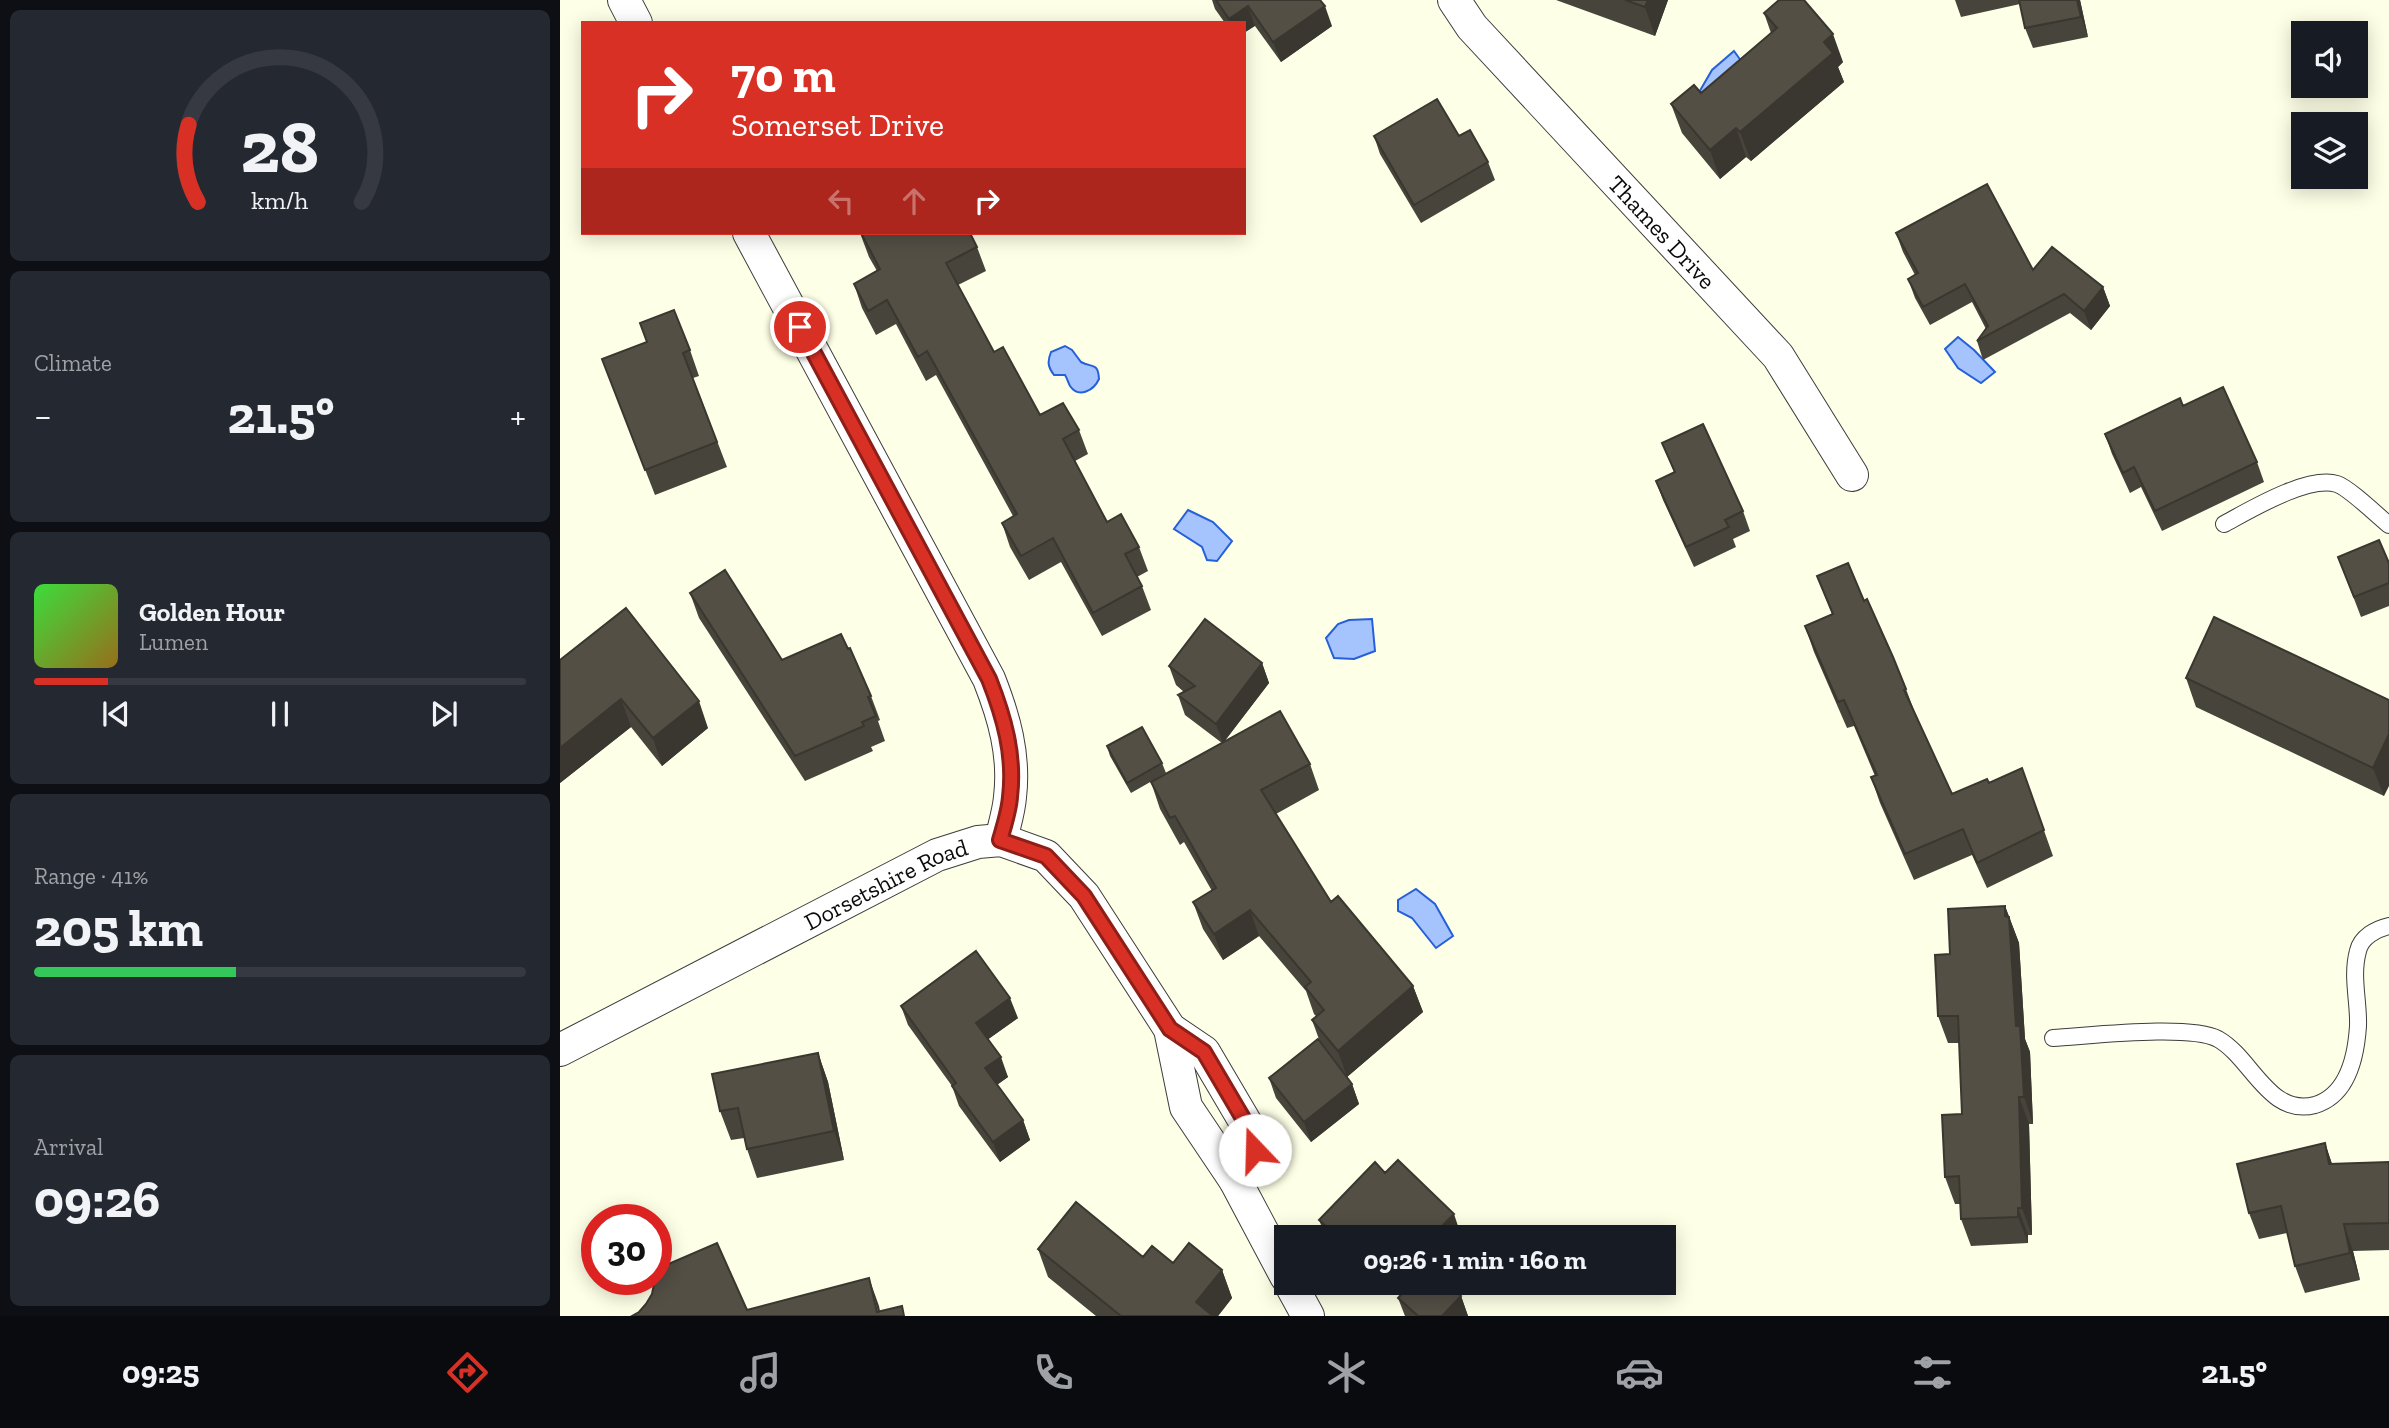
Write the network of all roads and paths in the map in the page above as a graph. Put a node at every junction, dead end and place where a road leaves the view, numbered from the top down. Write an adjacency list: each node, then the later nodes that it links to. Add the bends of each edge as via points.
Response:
1 (624, 0): 3 (street)
2 (1454, 0): 5 (street, Thames Drive, via 1472,27 1778,356)
3 (635, 21)
4 (750, 235): 8 (street, via 989,679 1005,719 1010,757 1010,797)
5 (1852, 475)
6 (2224, 524): 7 (lane, via 2296,488 2337,484)
7 (2389, 525)
8 (1000, 840): 10 (street, Dorsetshire Road, via 1046,856 1084,896); 12 (street, Dorsetshire Road, via 937,855)
9 (2389, 926): 11 (lane, via 2369,934 2358,950 2358,1026 2350,1072 2334,1096 2314,1105 2289,1106 2269,1092 2218,1039 2183,1031)
10 (1170, 1029): 13 (street, via 1186,1107); 13 (street, Dorsetshire Road, via 1204,1052 1254,1137 1255,1150)
11 (2053, 1038)
12 (560, 1050)
13 (1235, 1180): 14 (street)
14 (1274, 1253)
15 (1297, 1295): 16 (street)
16 (1308, 1316)

